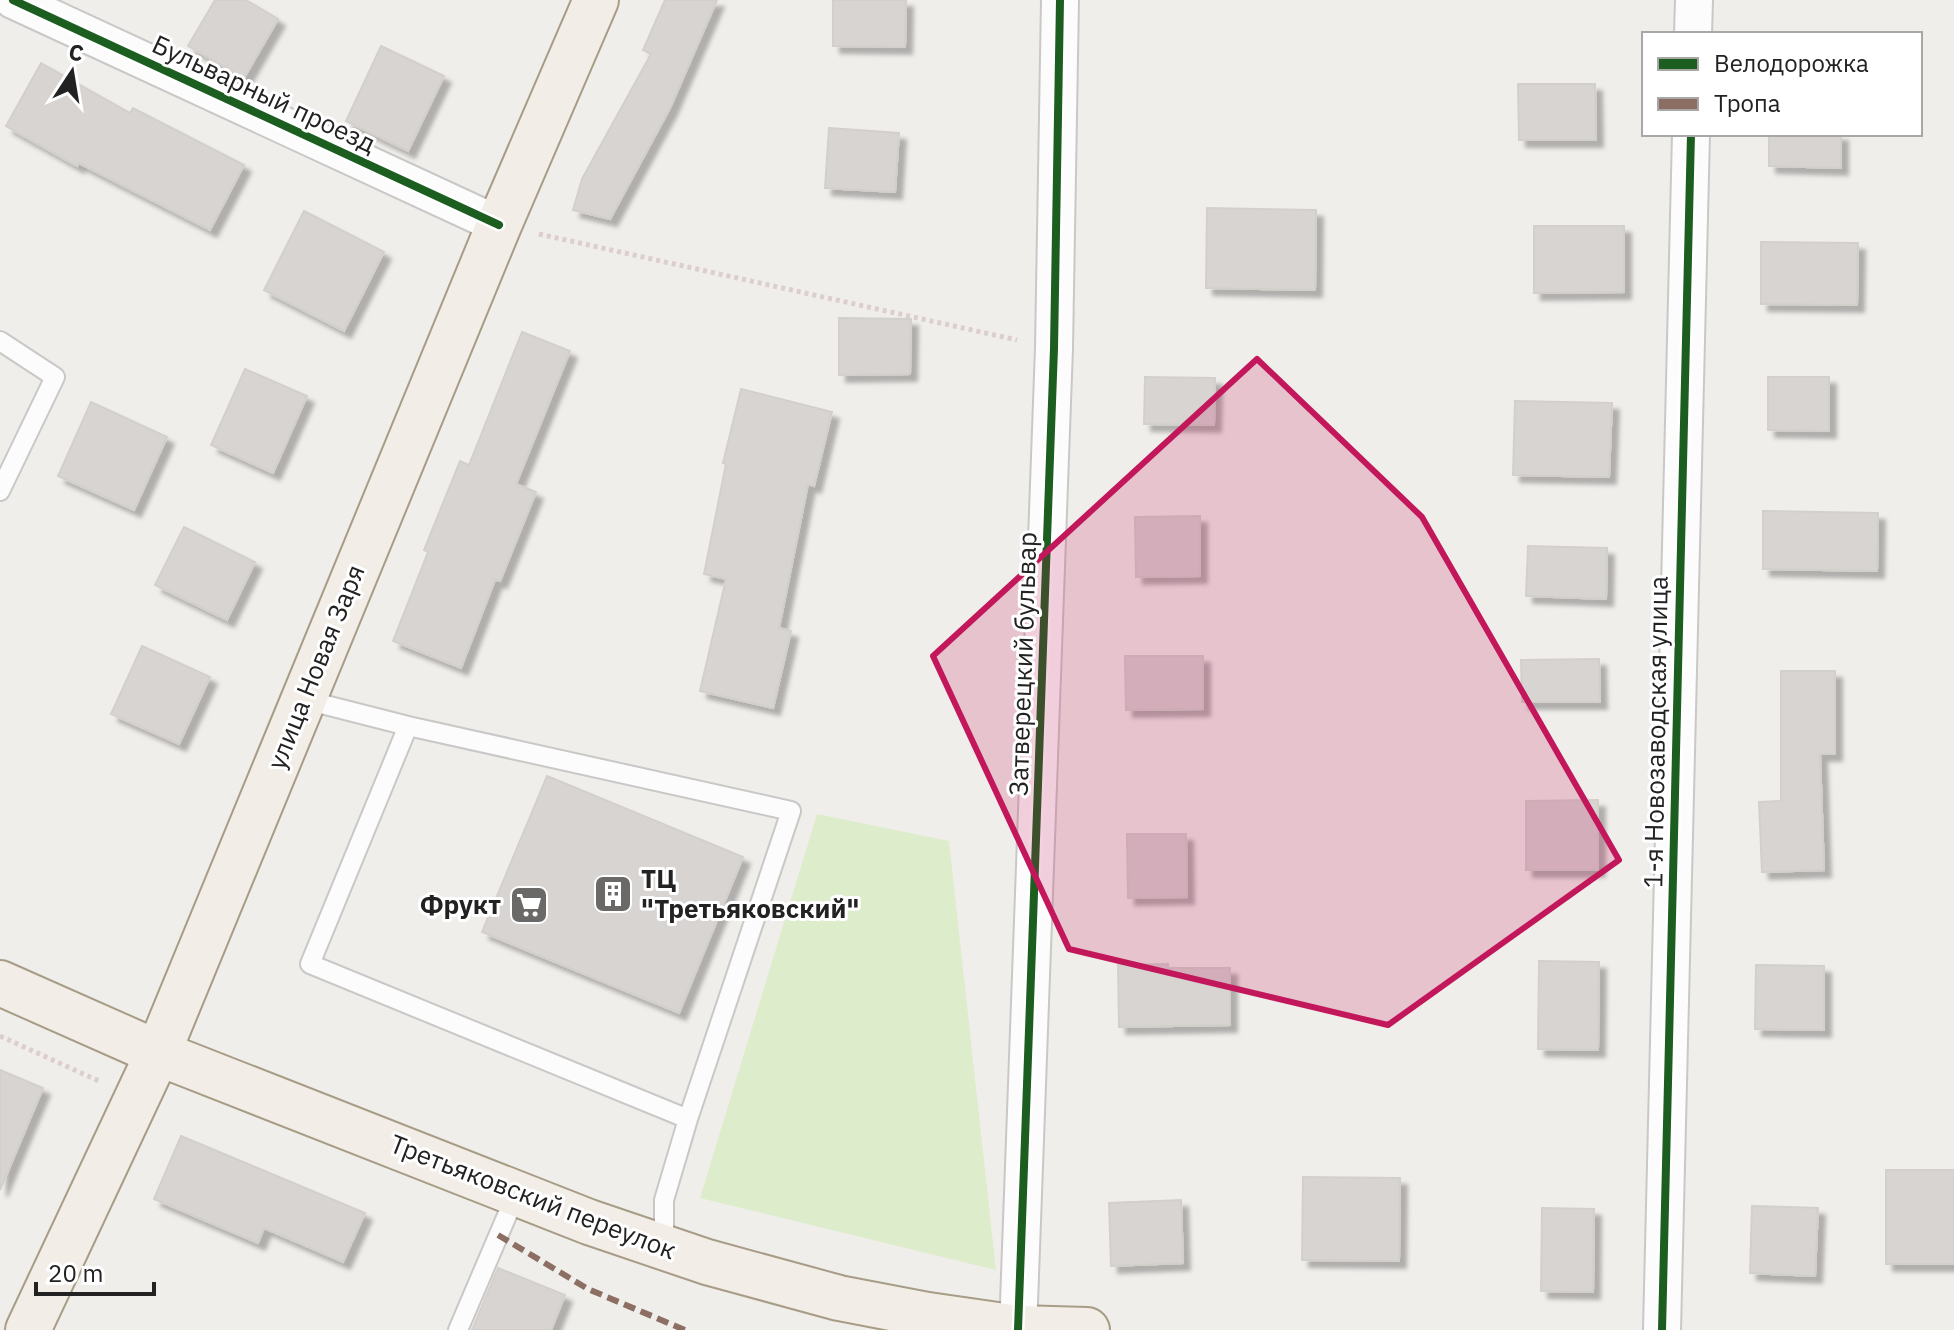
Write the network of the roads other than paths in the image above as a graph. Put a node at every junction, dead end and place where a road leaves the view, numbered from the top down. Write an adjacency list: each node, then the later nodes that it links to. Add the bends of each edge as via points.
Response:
1 (13, 0): 7 (street, Бульварный проезд)
2 (596, 0): 7 (main road, улица Новая Заря)
3 (1060, 0): 17 (street, Затверецкий бульвар, via 1054,348)
4 (1694, 0): 5 (street)
5 (1693, 32)
6 (1691, 136): 21 (street, 1-я Новозаводская улица)
7 (499, 225): 10 (main road, улица Новая Заря)
8 (0, 341): 9 (lane, via 55,377)
9 (0, 491)
10 (302, 699): 11 (lane); 13 (main road, улица Новая Заря)
11 (408, 726): 14 (lane, via 310,964); 14 (lane, via 791,811)
12 (0, 983): 13 (main road, Третьяковский переулок)
13 (158, 1053): 15 (main road, Третьяковский переулок); 18 (main road, улица Новая Заря)
14 (688, 1119): 16 (lane, via 664,1200)
15 (517, 1192): 16 (main road, Третьяковский переулок); 19 (lane)
16 (664, 1248): 17 (main road, Третьяковский переулок, via 839,1298)
17 (1018, 1329): 20 (main road, Третьяковский переулок)
18 (28, 1330)
19 (458, 1330)
20 (1087, 1330)
21 (1662, 1330)

